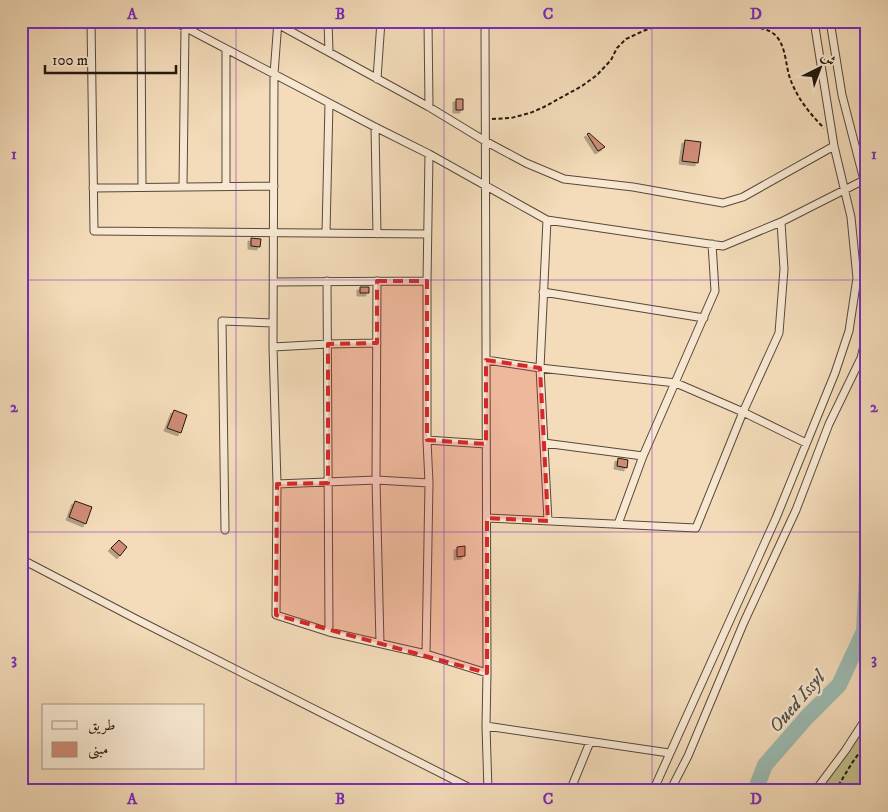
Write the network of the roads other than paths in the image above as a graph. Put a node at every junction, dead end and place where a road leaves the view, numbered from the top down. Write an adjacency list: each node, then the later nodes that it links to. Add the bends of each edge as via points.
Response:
1 (91, 21): 28 (street)
2 (141, 21): 27 (street)
3 (173, 21): 11 (street)
4 (328, 21): 13 (street)
5 (381, 21): 15 (street)
6 (428, 21): 17 (street)
7 (485, 21): 19 (street)
8 (814, 21): 20 (street)
9 (830, 21): 22 (street, via 842,95)
10 (276, 22): 13 (street); 14 (street)
11 (185, 28): 12 (street); 24 (street)
12 (226, 49): 14 (street); 25 (street)
13 (329, 52): 15 (street)
14 (274, 74): 16 (street); 26 (street)
15 (377, 79): 17 (street)
16 (328, 103): 18 (street); 34 (street)
17 (429, 107): 19 (street)
18 (375, 127): 21 (street); 35 (street)
19 (485, 141): 20 (street, via 564,179 634,187 723,203 743,197); 23 (street)
20 (834, 146): 29 (street)
21 (429, 154): 23 (street); 36 (street)
22 (864, 180): 29 (street); 30 (street)
23 (485, 184): 31 (street); 49 (street)
24 (183, 186): 25 (street); 27 (street)
25 (226, 186): 26 (street)
26 (274, 186): 33 (street)
27 (142, 187): 28 (street)
28 (93, 188): 33 (street, via 94,231)
29 (844, 190): 32 (street); 55 (street, via 851,217 857,278 849,331)
30 (867, 218)
31 (547, 220): 37 (street); 42 (street)
32 (781, 222): 37 (street, via 723,246); 52 (street, via 784,269 779,333)
33 (274, 233): 34 (street); 41 (street)
34 (326, 233): 35 (street)
35 (377, 234): 36 (street)
36 (427, 234): 40 (street)
37 (712, 244): 43 (street, via 715,291)
38 (327, 281): 39 (street); 41 (street); 46 (street)
39 (377, 281): 40 (street); 47 (street)
40 (427, 281): 53 (street)
41 (274, 282): 44 (street)
42 (544, 292): 43 (street); 50 (street)
43 (704, 318): 51 (street)
44 (273, 323): 48 (street); 65 (street, via 222,321)
45 (867, 333): 79 (street, via 861,358 829,424 796,510)
46 (328, 344): 47 (street); 48 (street); 59 (street)
47 (377, 344): 58 (street)
48 (273, 348): 61 (street)
49 (486, 360): 50 (street); 56 (street)
50 (540, 368): 51 (street); 54 (street)
51 (676, 383): 52 (street); 57 (street)
52 (743, 412): 55 (street); 64 (street, via 696,528)
53 (427, 440): 56 (street); 60 (street)
54 (544, 443): 57 (street); 63 (street)
55 (806, 443): 74 (street, via 776,518)
56 (486, 444): 62 (street)
57 (643, 456): 64 (street)
58 (376, 480): 59 (street); 60 (street); 68 (street)
59 (328, 483): 61 (street); 67 (street)
60 (429, 483): 69 (street)
61 (277, 484): 67 (street, via 276,615)
62 (487, 518): 63 (street); 70 (street)
63 (548, 521): 64 (street)
64 (618, 524)
65 (225, 530)
66 (21, 559): 75 (street)
67 (329, 632): 68 (street)
68 (380, 643): 69 (street)
69 (426, 654): 70 (street)
70 (488, 673): 72 (street)
71 (867, 717): 80 (street)
72 (486, 726): 73 (street); 76 (street)
73 (590, 742): 74 (street); 77 (street)
74 (669, 753): 78 (street)
75 (476, 791)
76 (488, 791)
77 (570, 791)
78 (652, 791)
79 (670, 791)
80 (815, 791)

